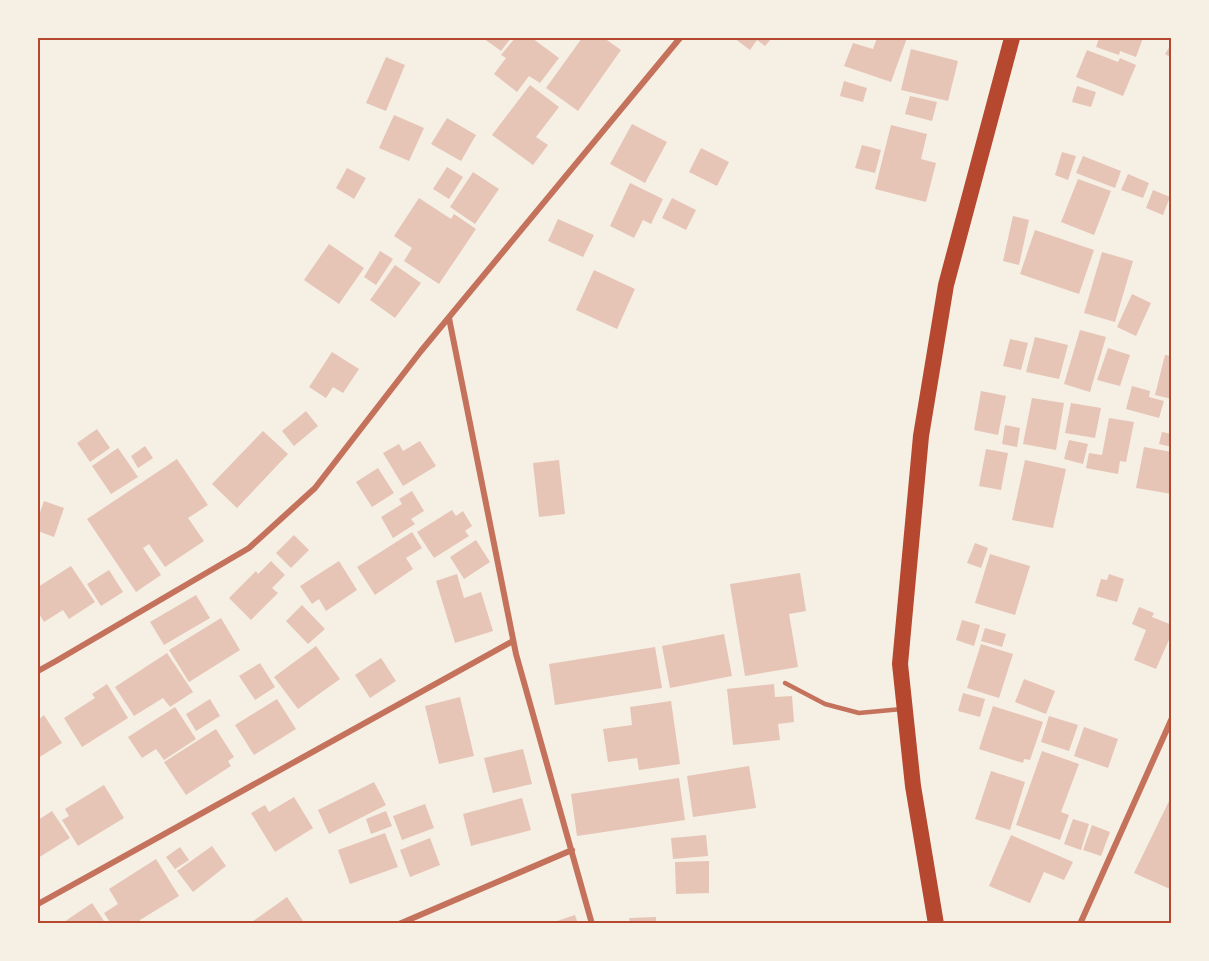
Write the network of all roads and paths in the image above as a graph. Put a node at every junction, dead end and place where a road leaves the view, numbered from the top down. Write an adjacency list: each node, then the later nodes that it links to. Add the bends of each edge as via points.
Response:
1 (680, 38): 3 (street)
2 (1012, 38): 7 (highway, via 946,285 921,436 900,664)
3 (448, 318): 4 (street); 5 (street, via 315,488 249,548)
4 (513, 641): 9 (street); 10 (street)
5 (38, 671)
6 (785, 683): 7 (lane, via 825,704 859,713)
7 (905, 709): 13 (highway, via 913,786)
8 (1172, 718): 14 (street)
9 (572, 850): 11 (street); 12 (street)
10 (38, 904)
11 (399, 924)
12 (592, 924)
13 (936, 924)
14 (1080, 924)

